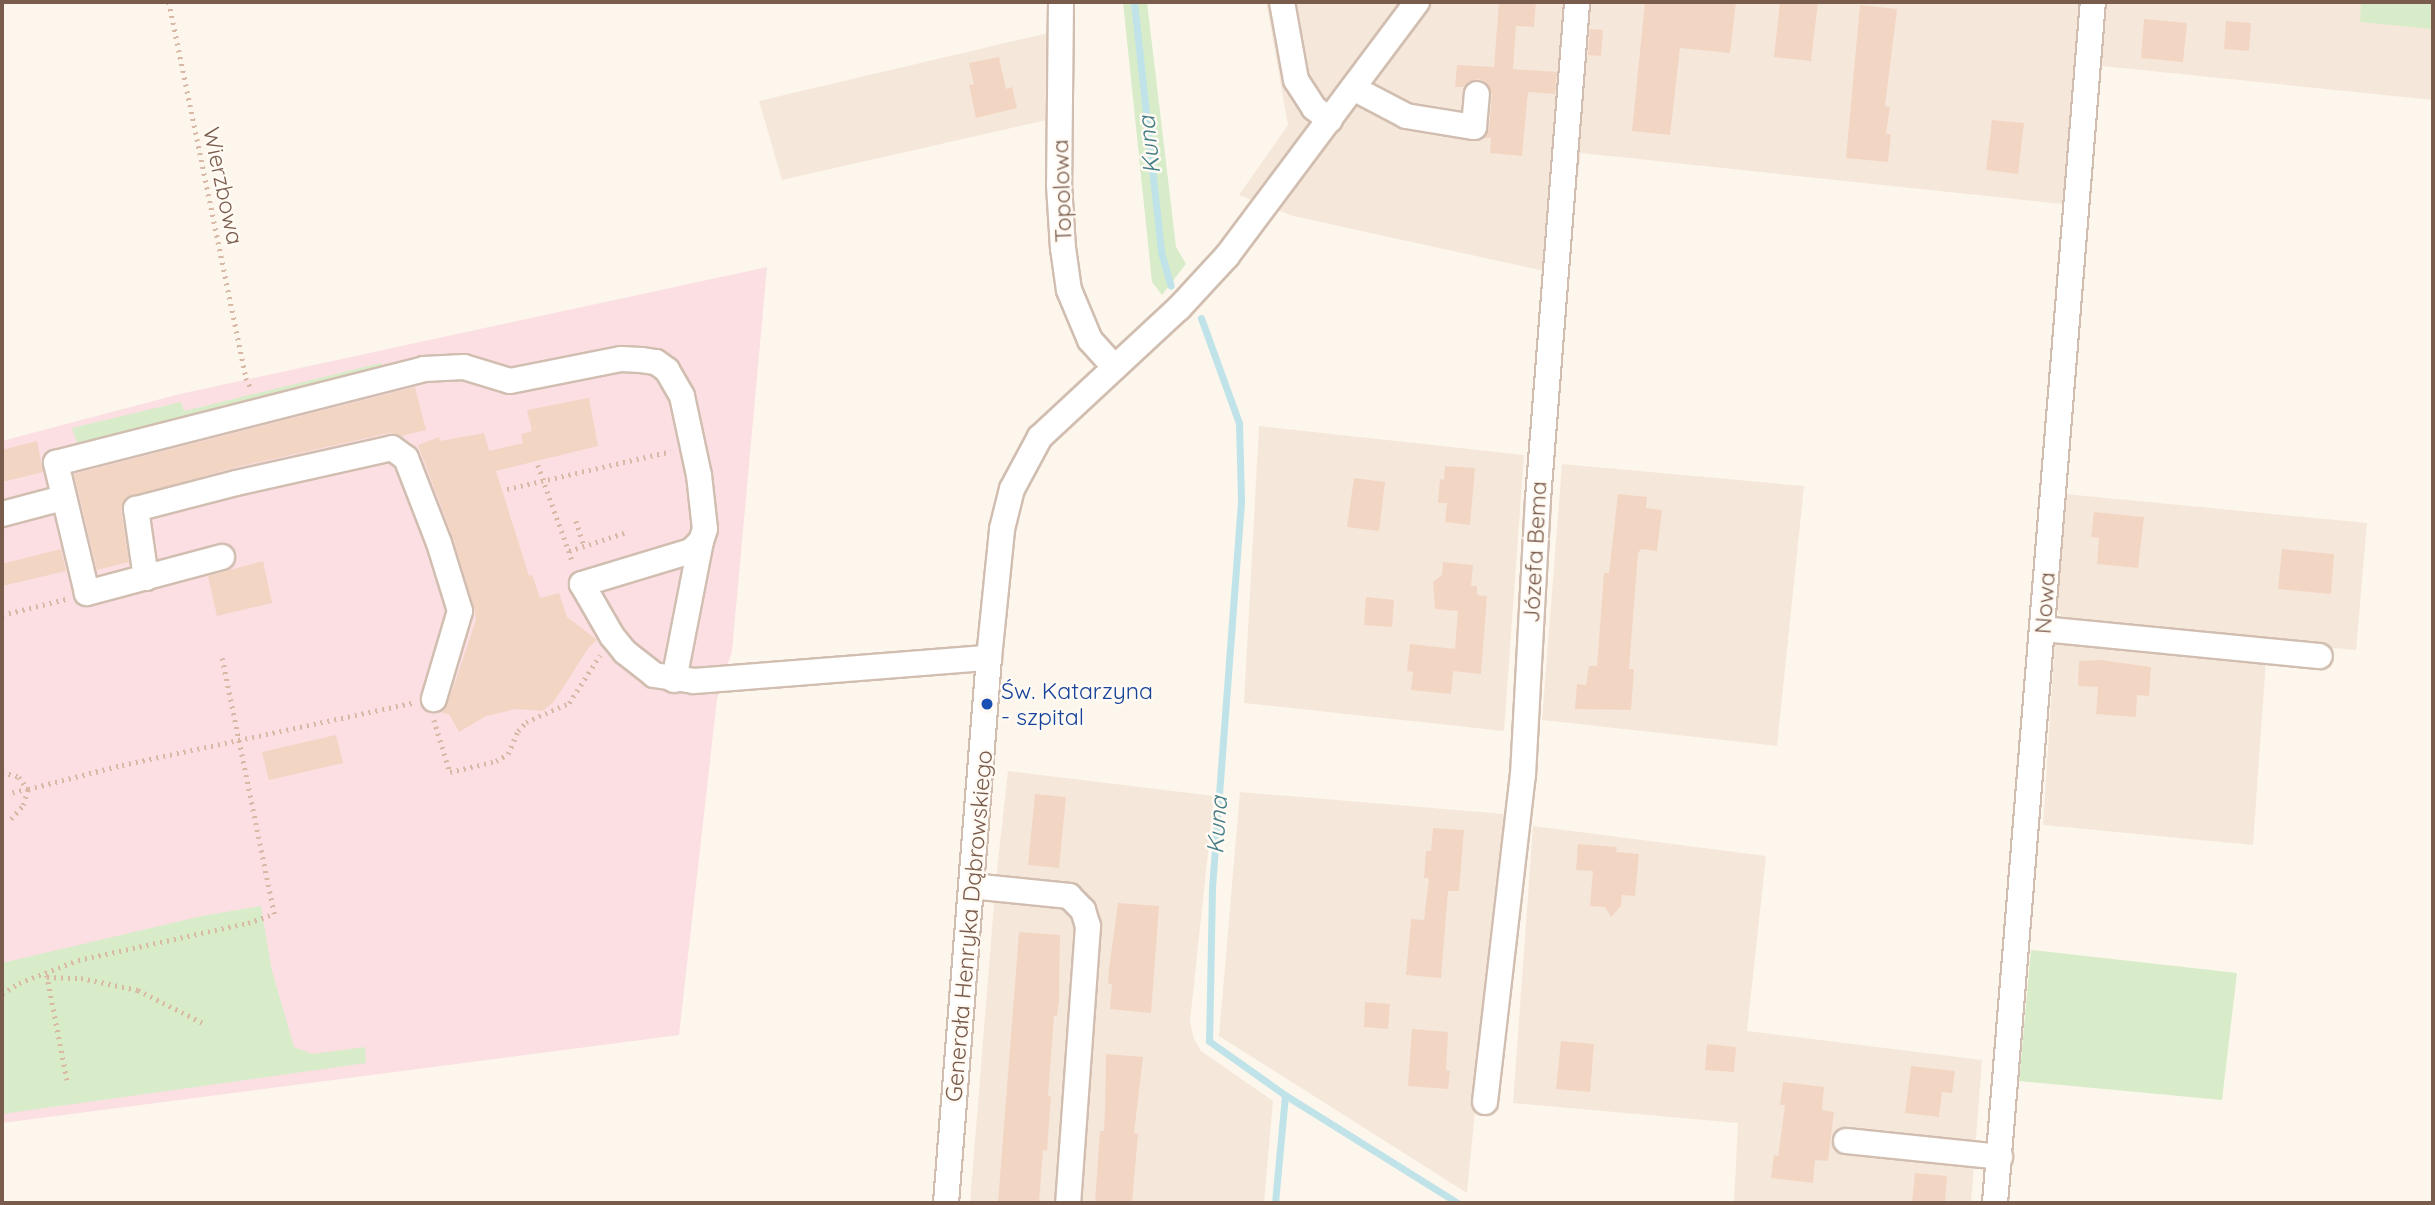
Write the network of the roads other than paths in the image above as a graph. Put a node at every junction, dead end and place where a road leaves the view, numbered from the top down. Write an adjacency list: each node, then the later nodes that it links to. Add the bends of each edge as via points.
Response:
1 (1062, 2): 9 (street, Topolowa, via 1059,185 1063,248 1069,290 1090,340)
2 (1282, 2): 8 (street, via 1296,80 1303,95)
3 (1417, 2): 6 (street, Generała Henryka Dąbrowskiego)
4 (1577, 2): 21 (street, Józefa Bema, via 1538,499 1524,775)
5 (2093, 2): 15 (street, Nowa)
6 (1353, 88): 7 (street, via 1406,116 1474,127); 8 (street, Generała Henryka Dąbrowskiego)
7 (1477, 94)
8 (1330, 120): 9 (street, Generała Henryka Dąbrowskiego, via 1218,267)
9 (1114, 367): 17 (street, Generała Henryka Dąbrowskiego, via 1040,437 1012,489 1002,529)
10 (63, 498): 11 (street); 12 (street, via 56,463 424,369 464,367 510,381 621,359 656,362 675,379 704,504); 14 (street, via 87,593)
11 (2, 514)
12 (701, 541): 18 (street); 18 (street, via 691,551 582,584 625,652 654,675)
13 (222, 557): 14 (street)
14 (146, 578): 19 (street, via 136,509 392,448 406,458 460,611)
15 (2043, 629): 16 (street); 23 (street, Nowa)
16 (2320, 656)
17 (989, 658): 18 (street, via 745,679); 20 (street, Generała Henryka Dąbrowskiego)
18 (674, 680)
19 (434, 699)
20 (971, 886): 24 (street, Generała Henryka Dąbrowskiego); 25 (street, via 1069,896 1083,910 1088,926)
21 (1485, 1102)
22 (1846, 1141): 23 (street)
23 (2000, 1157): 26 (street, Nowa)
24 (946, 1203)
25 (1068, 1203)
26 (1995, 1203)

